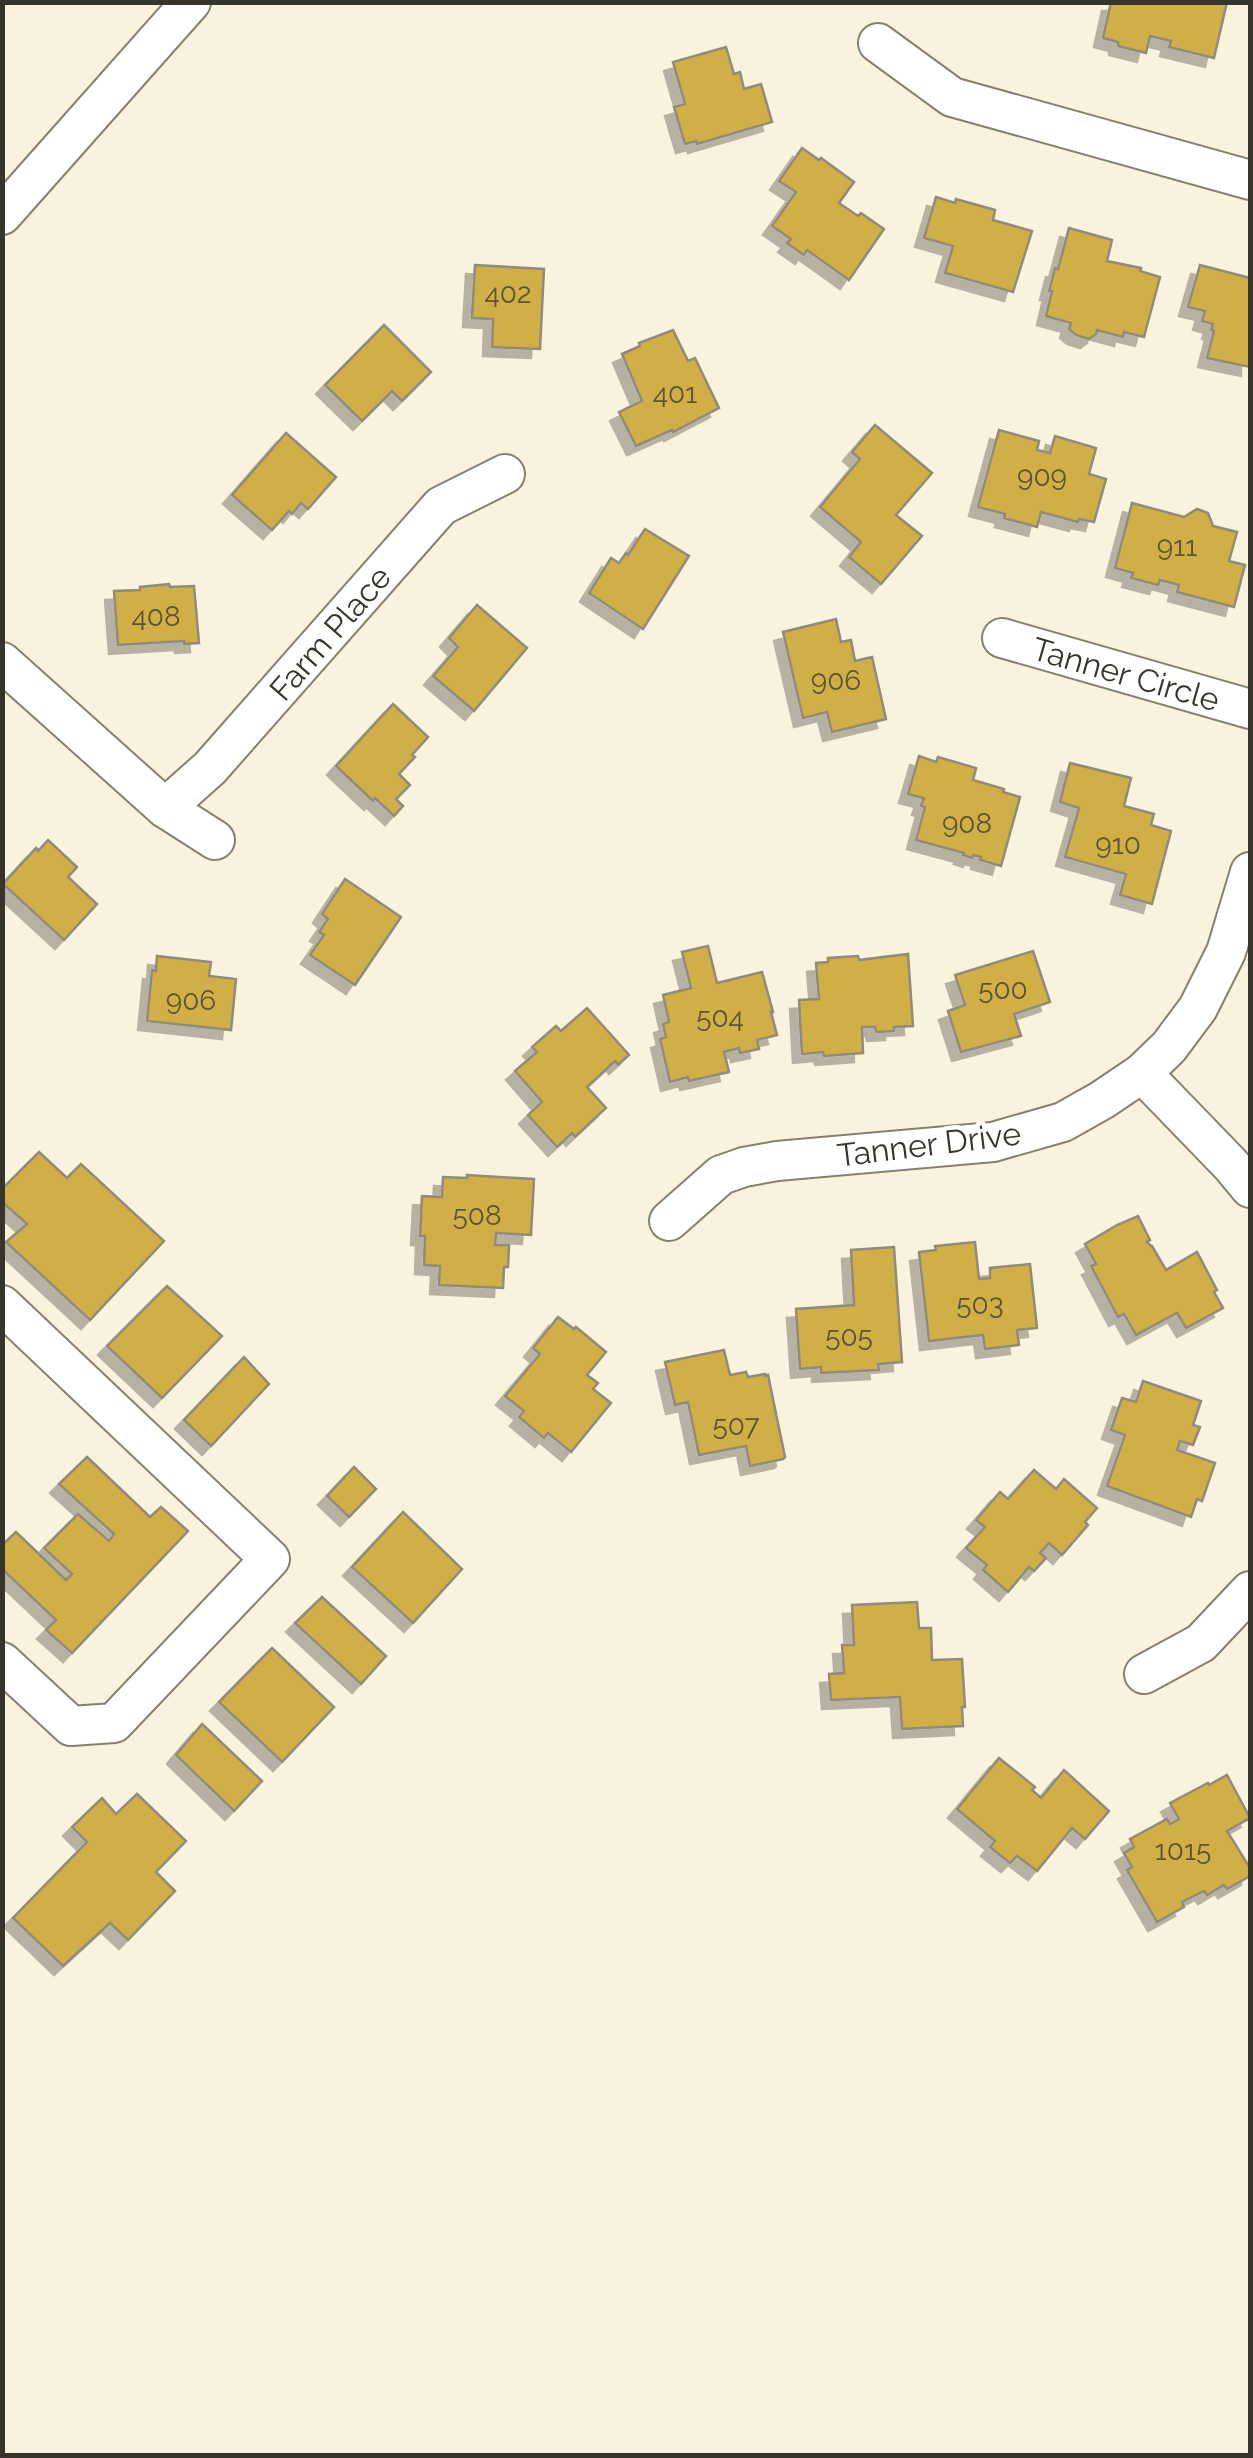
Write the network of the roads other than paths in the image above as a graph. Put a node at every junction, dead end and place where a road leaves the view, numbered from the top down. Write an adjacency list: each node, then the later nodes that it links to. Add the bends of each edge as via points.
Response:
1 (191, 2): 4 (street)
2 (878, 43): 3 (street, via 952,97)
3 (1250, 180)
4 (2, 215)
5 (505, 474): 9 (street, Farm Place, via 441,506 210,768)
6 (1002, 638): 8 (street, Tanner Circle)
7 (2, 662): 9 (street)
8 (1250, 710)
9 (165, 808): 10 (street)
10 (215, 840)
11 (1250, 872): 12 (street, Tanner Drive, via 1226,952 1198,1008)
12 (1142, 1073): 13 (street); 14 (street, Tanner Drive, via 1063,1122 993,1142 744,1167 720,1175)
13 (1250, 1188)
14 (668, 1221)
15 (2, 1305): 17 (street, via 270,1559 114,1723 72,1726)
16 (1250, 1591): 18 (street, via 1201,1643)
17 (2, 1662)
18 (1144, 1674)

